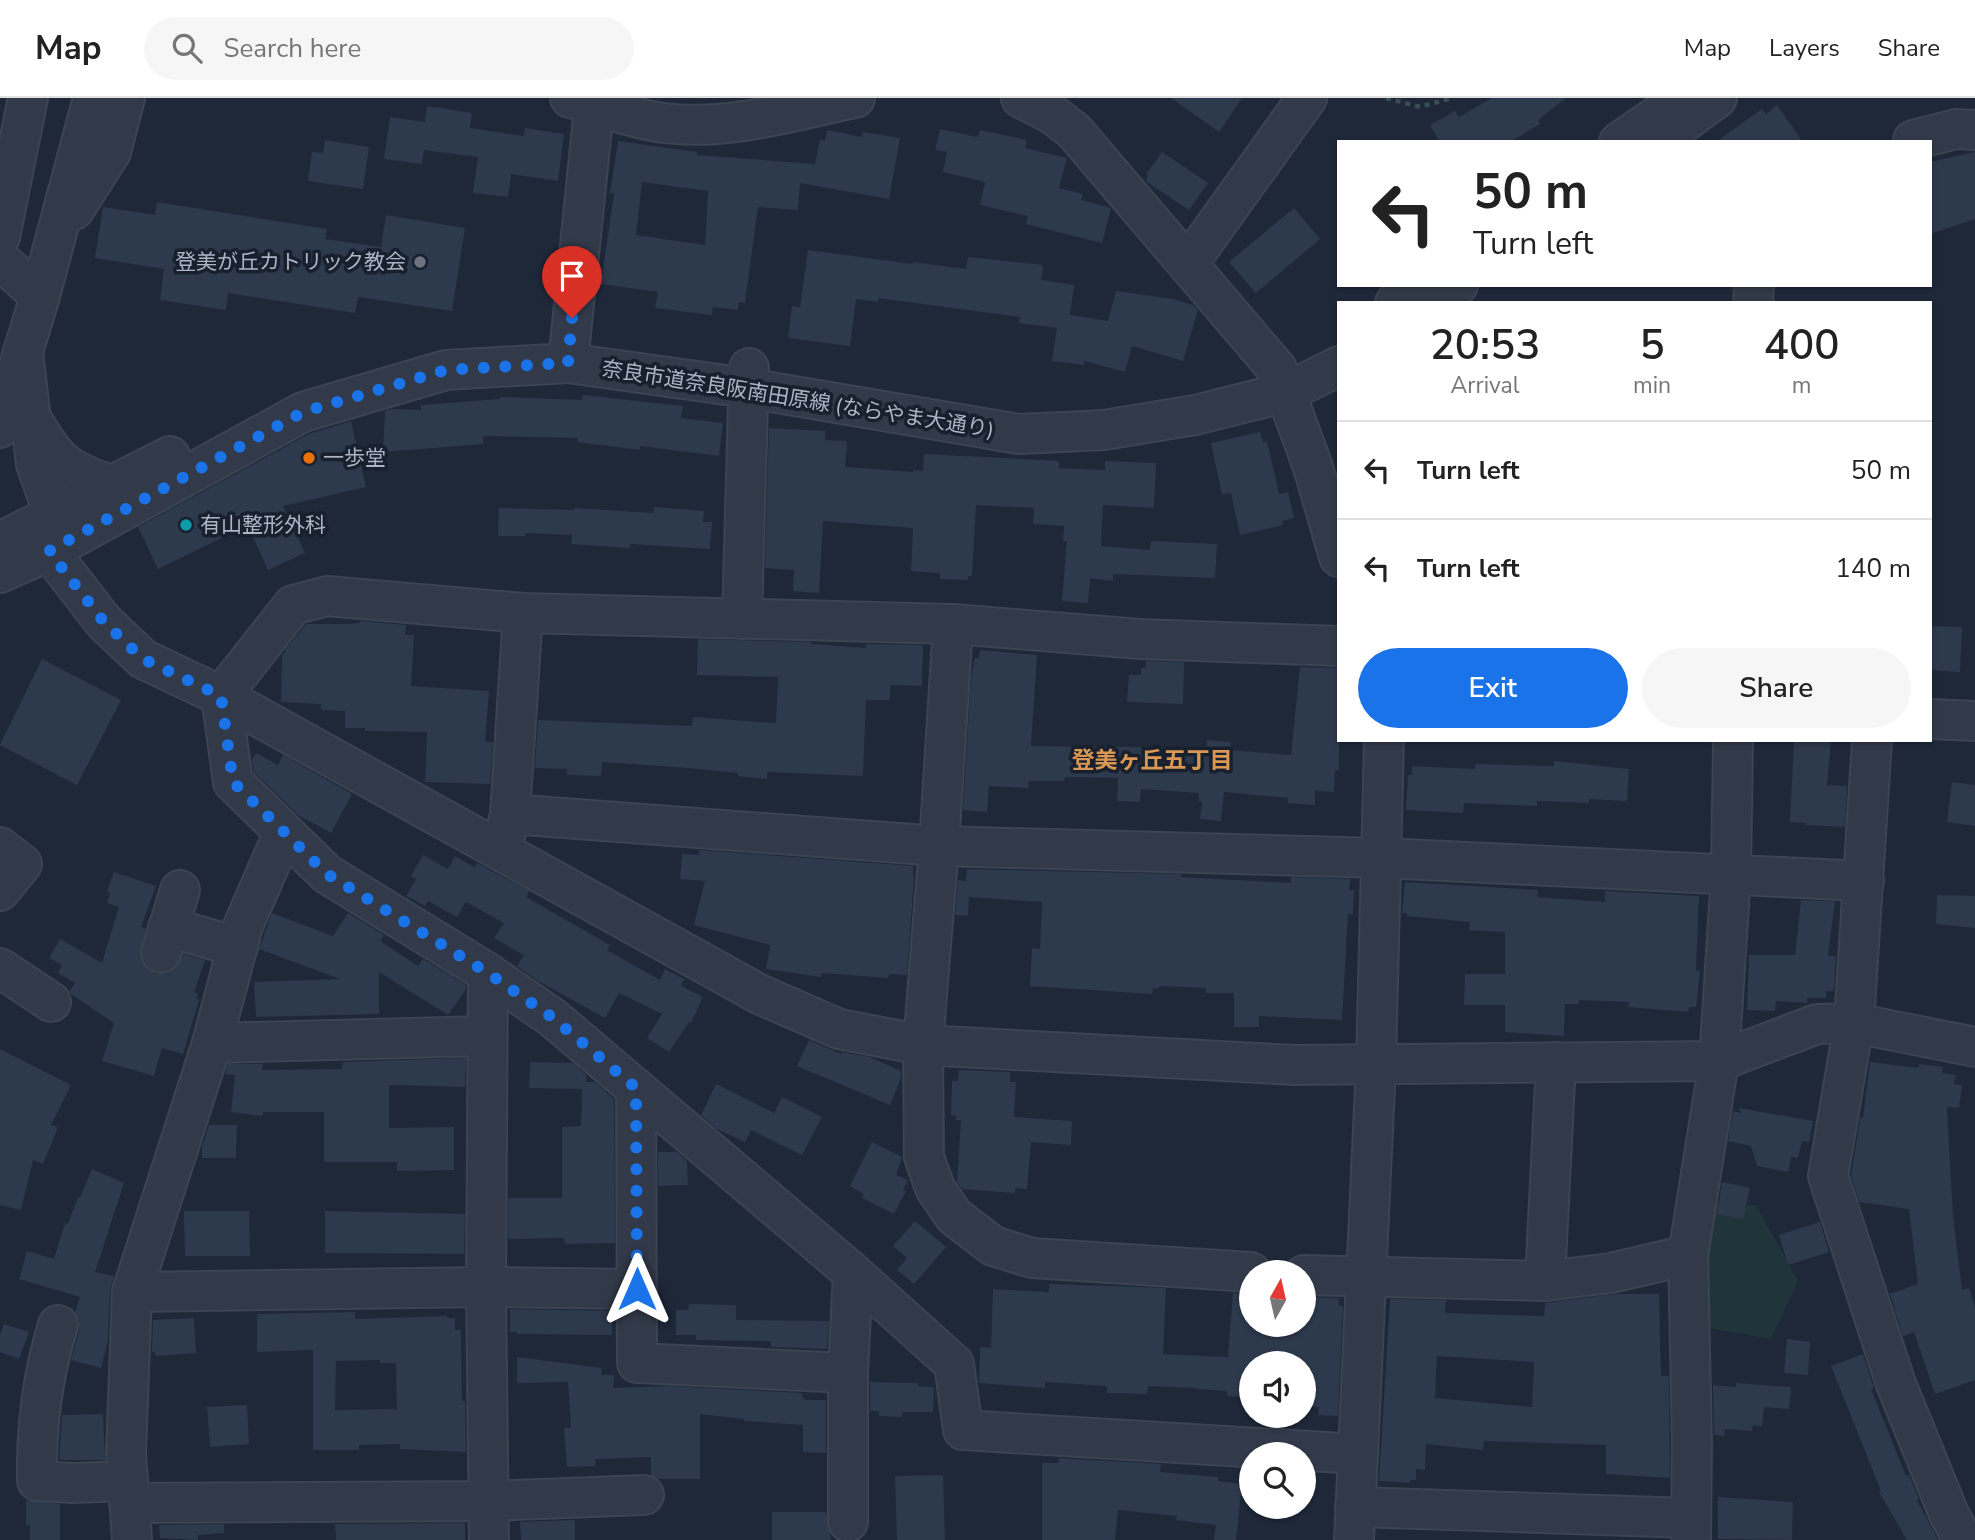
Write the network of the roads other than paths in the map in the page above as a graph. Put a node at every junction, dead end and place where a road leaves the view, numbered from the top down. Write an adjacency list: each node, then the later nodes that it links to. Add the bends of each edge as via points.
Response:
1 (28, 98): 13 (street)
2 (93, 98): 14 (street)
3 (125, 98): 14 (street, via 111,152)
4 (855, 98): 9 (street, via 714,125 661,123)
5 (1021, 98): 16 (street, via 1074,131)
6 (1307, 98): 16 (street)
7 (1683, 98): 11 (street)
8 (1717, 98): 11 (street)
9 (586, 100): 23 (street)
10 (1975, 130): 12 (street, via 1956,129)
11 (1642, 138)
12 (1913, 140)
13 (0, 237)
14 (52, 245): 19 (street)
15 (0, 260): 19 (street)
16 (1188, 264): 26 (street)
17 (1417, 287): 20 (street)
18 (1455, 287): 21 (street)
19 (40, 296): 27 (street)
20 (1398, 301)
21 (1437, 301)
22 (1337, 343): 26 (street)
23 (569, 350): 25 (street); 28 (street, via 494,341 419,355 331,380); 29 (street, via 446,370 303,412)
24 (1337, 366): 26 (street)
25 (748, 378): 26 (street, via 1024,414 1106,410); 34 (street)
26 (1282, 380): 31 (street)
27 (10, 415): 28 (street, via 77,473); 29 (street, via 36,464)
28 (110, 485): 29 (street)
29 (51, 533): 30 (street); 32 (street); 37 (street, via 104,622 143,659)
30 (0, 542)
31 (1337, 550)
32 (0, 573)
33 (523, 613): 34 (street); 37 (street, via 327,596 293,605); 43 (street)
34 (742, 619): 35 (street)
35 (953, 624): 36 (street, via 1140,639); 45 (street)
36 (1337, 646)
37 (221, 696): 44 (street, via 233,782); 47 (street)
38 (1932, 719): 39 (street)
39 (1975, 721)
40 (1384, 742): 48 (street)
41 (1733, 742): 49 (street)
42 (1871, 742): 50 (street)
43 (510, 814): 45 (street); 47 (street)
44 (284, 832): 53 (street); 55 (street, via 327,874)
45 (939, 846): 48 (street); 60 (street)
46 (0, 847): 52 (street, via 22,864)
47 (502, 852): 60 (street, via 759,994 839,1029)
48 (1382, 858): 49 (street); 64 (street)
49 (1731, 874): 50 (street); 62 (street)
50 (1864, 881): 57 (street)
51 (180, 890): 53 (street, via 165,940)
52 (0, 891)
53 (238, 947): 59 (street)
54 (0, 968): 56 (street)
55 (488, 973): 58 (street); 65 (street, via 553,1018)
56 (51, 1002)
57 (1854, 1023): 61 (street); 62 (street, via 1817,1024); 85 (street, via 1828,1175 1896,1384)
58 (487, 1037): 59 (street); 72 (street)
59 (212, 1043): 74 (street)
60 (923, 1045): 64 (street, via 1295,1065); 67 (street, via 924,1157 934,1188 954,1216 993,1246 1032,1258)
61 (1975, 1047)
62 (1719, 1061): 63 (street); 66 (street)
63 (1556, 1062): 64 (street); 71 (street)
64 (1376, 1064): 70 (street)
65 (636, 1088): 68 (street); 73 (street)
66 (1688, 1255): 71 (street); 83 (street)
67 (1239, 1271)
68 (853, 1273): 76 (street); 77 (street, via 954,1364 963,1430)
69 (1316, 1276): 70 (street)
70 (1364, 1278): 71 (street); 77 (street)
71 (1545, 1282)
72 (486, 1287): 73 (street); 74 (street); 79 (street)
73 (637, 1289): 76 (street, via 637,1363)
74 (132, 1292): 80 (street, via 126,1454)
75 (58, 1325): 80 (street, via 41,1393 37,1481 73,1483)
76 (848, 1373): 81 (street)
77 (1359, 1454): 82 (street)
78 (644, 1495): 79 (street)
79 (488, 1502): 80 (street); 84 (street)
80 (130, 1508)
81 (848, 1522)
82 (1355, 1524): 83 (street)
83 (1691, 1529)
84 (489, 1540)
85 (1963, 1540)

